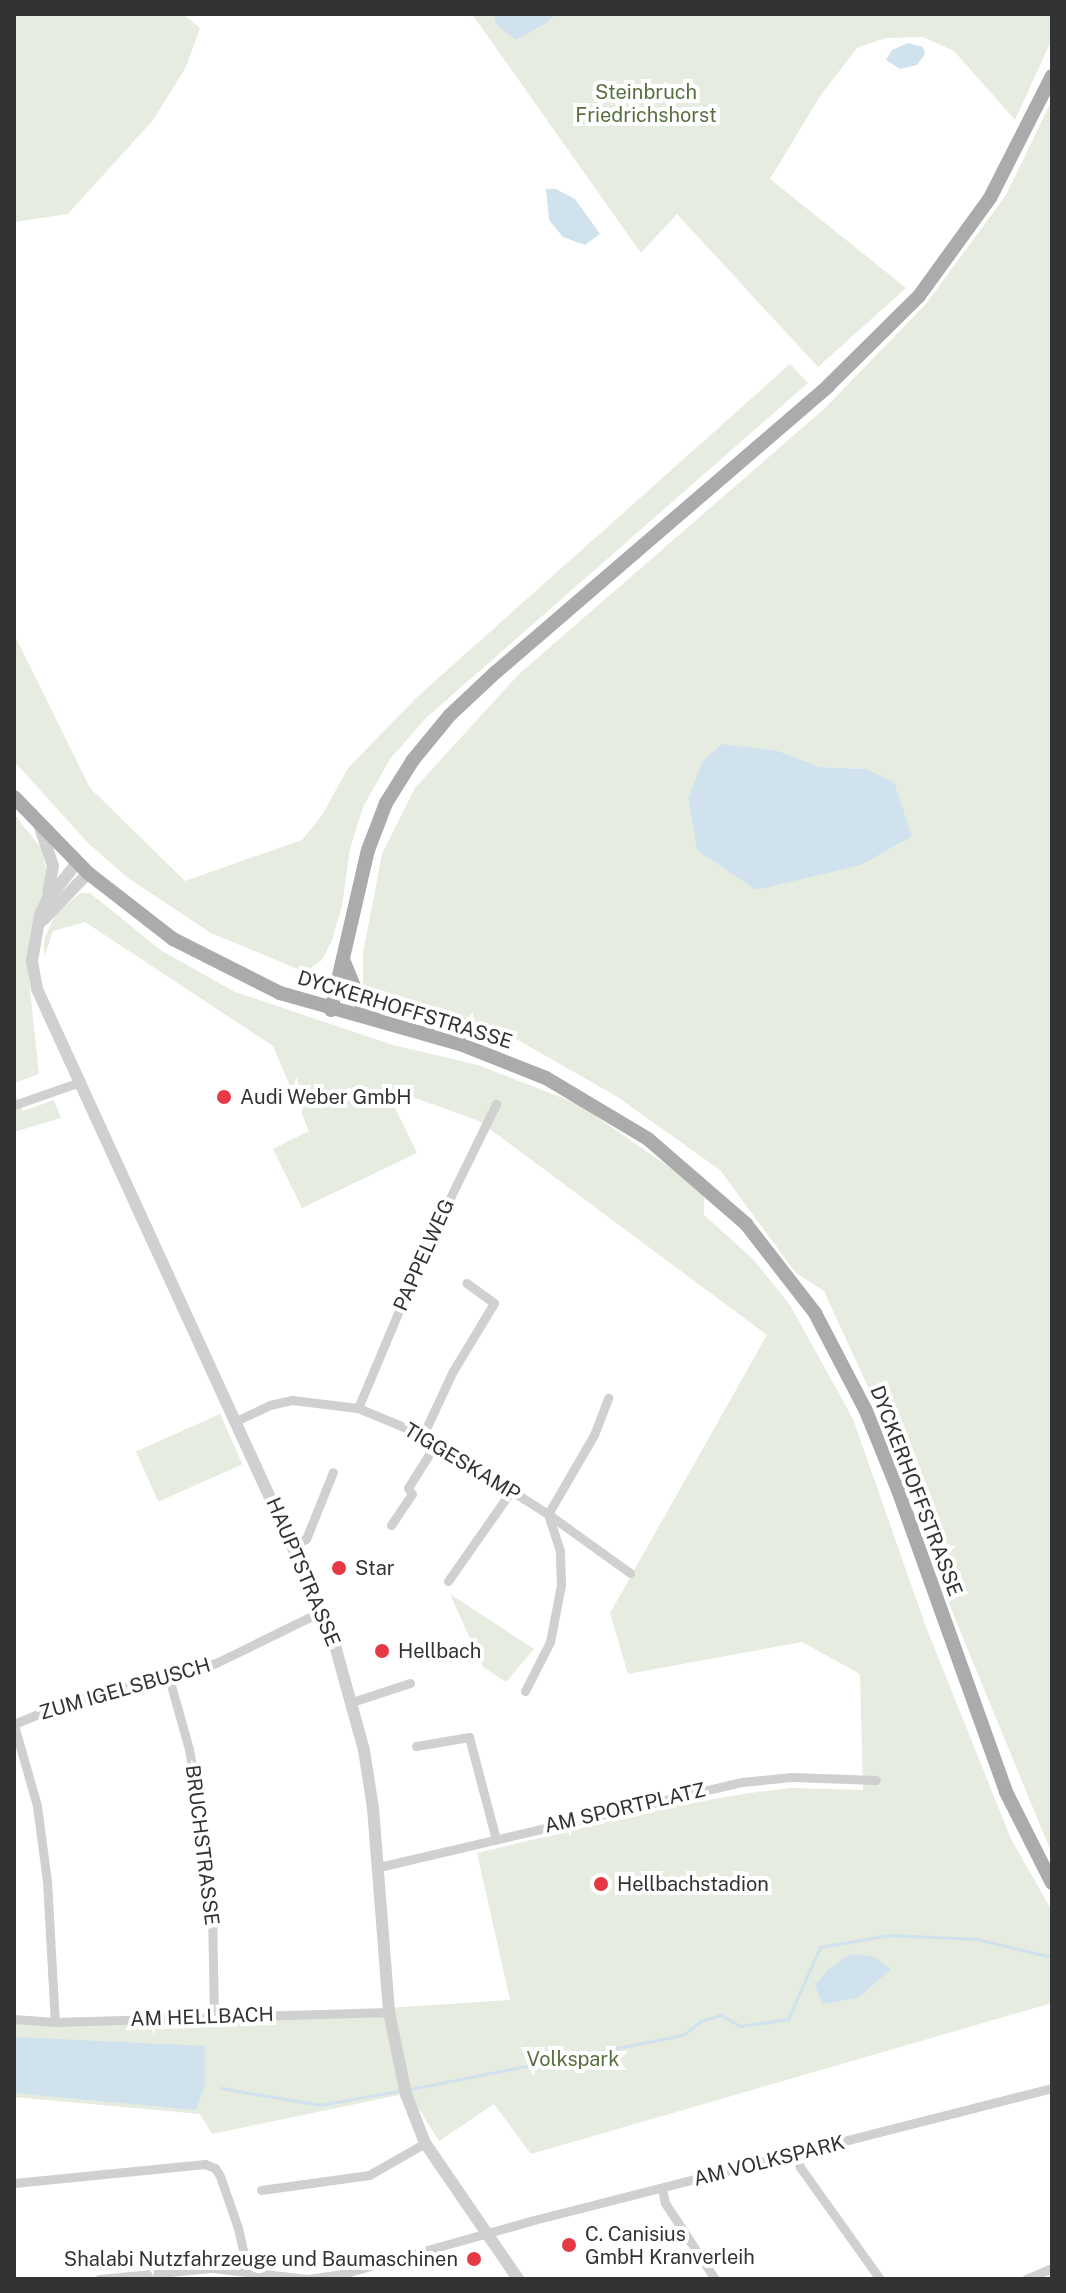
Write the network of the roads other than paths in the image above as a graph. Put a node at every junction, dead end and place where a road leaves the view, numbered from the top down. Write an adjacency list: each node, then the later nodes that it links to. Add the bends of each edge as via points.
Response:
1 (1052, 76): 7 (main road, via 1009,163 919,296 824,390 496,672 430,738 398,781 376,827)
2 (14, 797): 3 (main road, DYCKERHOFFSTRASSE)
3 (40, 827): 4 (main road, DYCKERHOFFSTRASSE); 5 (street, via 53,866)
4 (82, 868): 5 (street, HAUPTSTRASSE); 6 (street); 8 (main road, DYCKERHOFFSTRASSE, via 173,939 280,993)
5 (47, 900): 6 (street, HAUPTSTRASSE)
6 (39, 925): 10 (street, HAUPTSTRASSE, via 32,961 37,989)
7 (344, 962): 8 (main road); 9 (main road, via 362,1006)
8 (331, 1010): 9 (main road, DYCKERHOFFSTRASSE)
9 (383, 1024): 36 (main road, DYCKERHOFFSTRASSE, via 510,1062 586,1099 701,1181 786,1271 839,1353 866,1411 1006,1792)
10 (77, 1083): 12 (street); 16 (street, HAUPTSTRASSE)
11 (496, 1104): 15 (street, PAPPELWEG, via 424,1251)
12 (14, 1105)
13 (466, 1283): 17 (street, via 494,1303)
14 (608, 1398): 21 (street, via 594,1435)
15 (358, 1408): 16 (street, TIGGESKAMP, via 292,1400); 17 (street, TIGGESKAMP)
16 (236, 1421): 23 (street, HAUPTSTRASSE)
17 (423, 1435): 18 (street, TIGGESKAMP)
18 (436, 1443): 20 (street, TIGGESKAMP); 22 (street)
19 (333, 1472): 23 (street, via 306,1539)
20 (511, 1491): 21 (street, TIGGESKAMP); 25 (street)
21 (548, 1514): 24 (street, TIGGESKAMP); 29 (street, via 560,1551 561,1585 550,1642)
22 (391, 1525)
23 (293, 1545): 26 (street, HAUPTSTRASSE)
24 (630, 1573)
25 (448, 1581)
26 (322, 1611): 27 (street, ZUM IGELSBUSCH, via 216,1663); 30 (street, HAUPTSTRASSE)
27 (169, 1678): 31 (street, ZUM IGELSBUSCH, via 62,1704); 38 (street, BRUCHSTRASSE, via 189,1749 204,1841)
28 (410, 1683): 30 (street)
29 (525, 1691)
30 (352, 1702): 35 (street, HAUPTSTRASSE, via 369,1779)
31 (14, 1725): 40 (street, via 37,1806)
32 (416, 1746): 34 (street, via 469,1737)
33 (876, 1780): 34 (street, AM SPORTPLATZ, via 792,1777 742,1782)
34 (496, 1839): 35 (street, AM SPORTPLATZ)
35 (379, 1867): 37 (street, HAUPTSTRASSE)
36 (1052, 1883)
37 (389, 2012): 38 (street, AM HELLBACH); 42 (street, HAUPTSTRASSE, via 406,2094)
38 (214, 2015): 40 (street, AM HELLBACH)
39 (14, 2019): 40 (street, AM HELLBACH)
40 (55, 2022)
41 (1052, 2088): 43 (street, AM VOLKSPARK)
42 (425, 2143): 46 (street, via 369,2175); 47 (street, HAUPTSTRASSE)
43 (796, 2154): 45 (street, AM VOLKSPARK); 54 (street)
44 (14, 2183): 49 (street, via 205,2164 220,2176)
45 (662, 2189): 47 (street, AM VOLKSPARK); 53 (street, via 665,2203)
46 (261, 2190)
47 (486, 2234): 49 (street, AM VOLKSPARK, via 342,2274 307,2279); 52 (street, HAUPTSTRASSE)
48 (1052, 2268): 55 (street)
49 (248, 2272): 50 (street, AM VOLKSPARK, via 212,2268)
50 (173, 2275): 51 (street, AM VOLKSPARK)
51 (99, 2279)
52 (518, 2279)
53 (715, 2279)
54 (880, 2279)
55 (1026, 2279)

